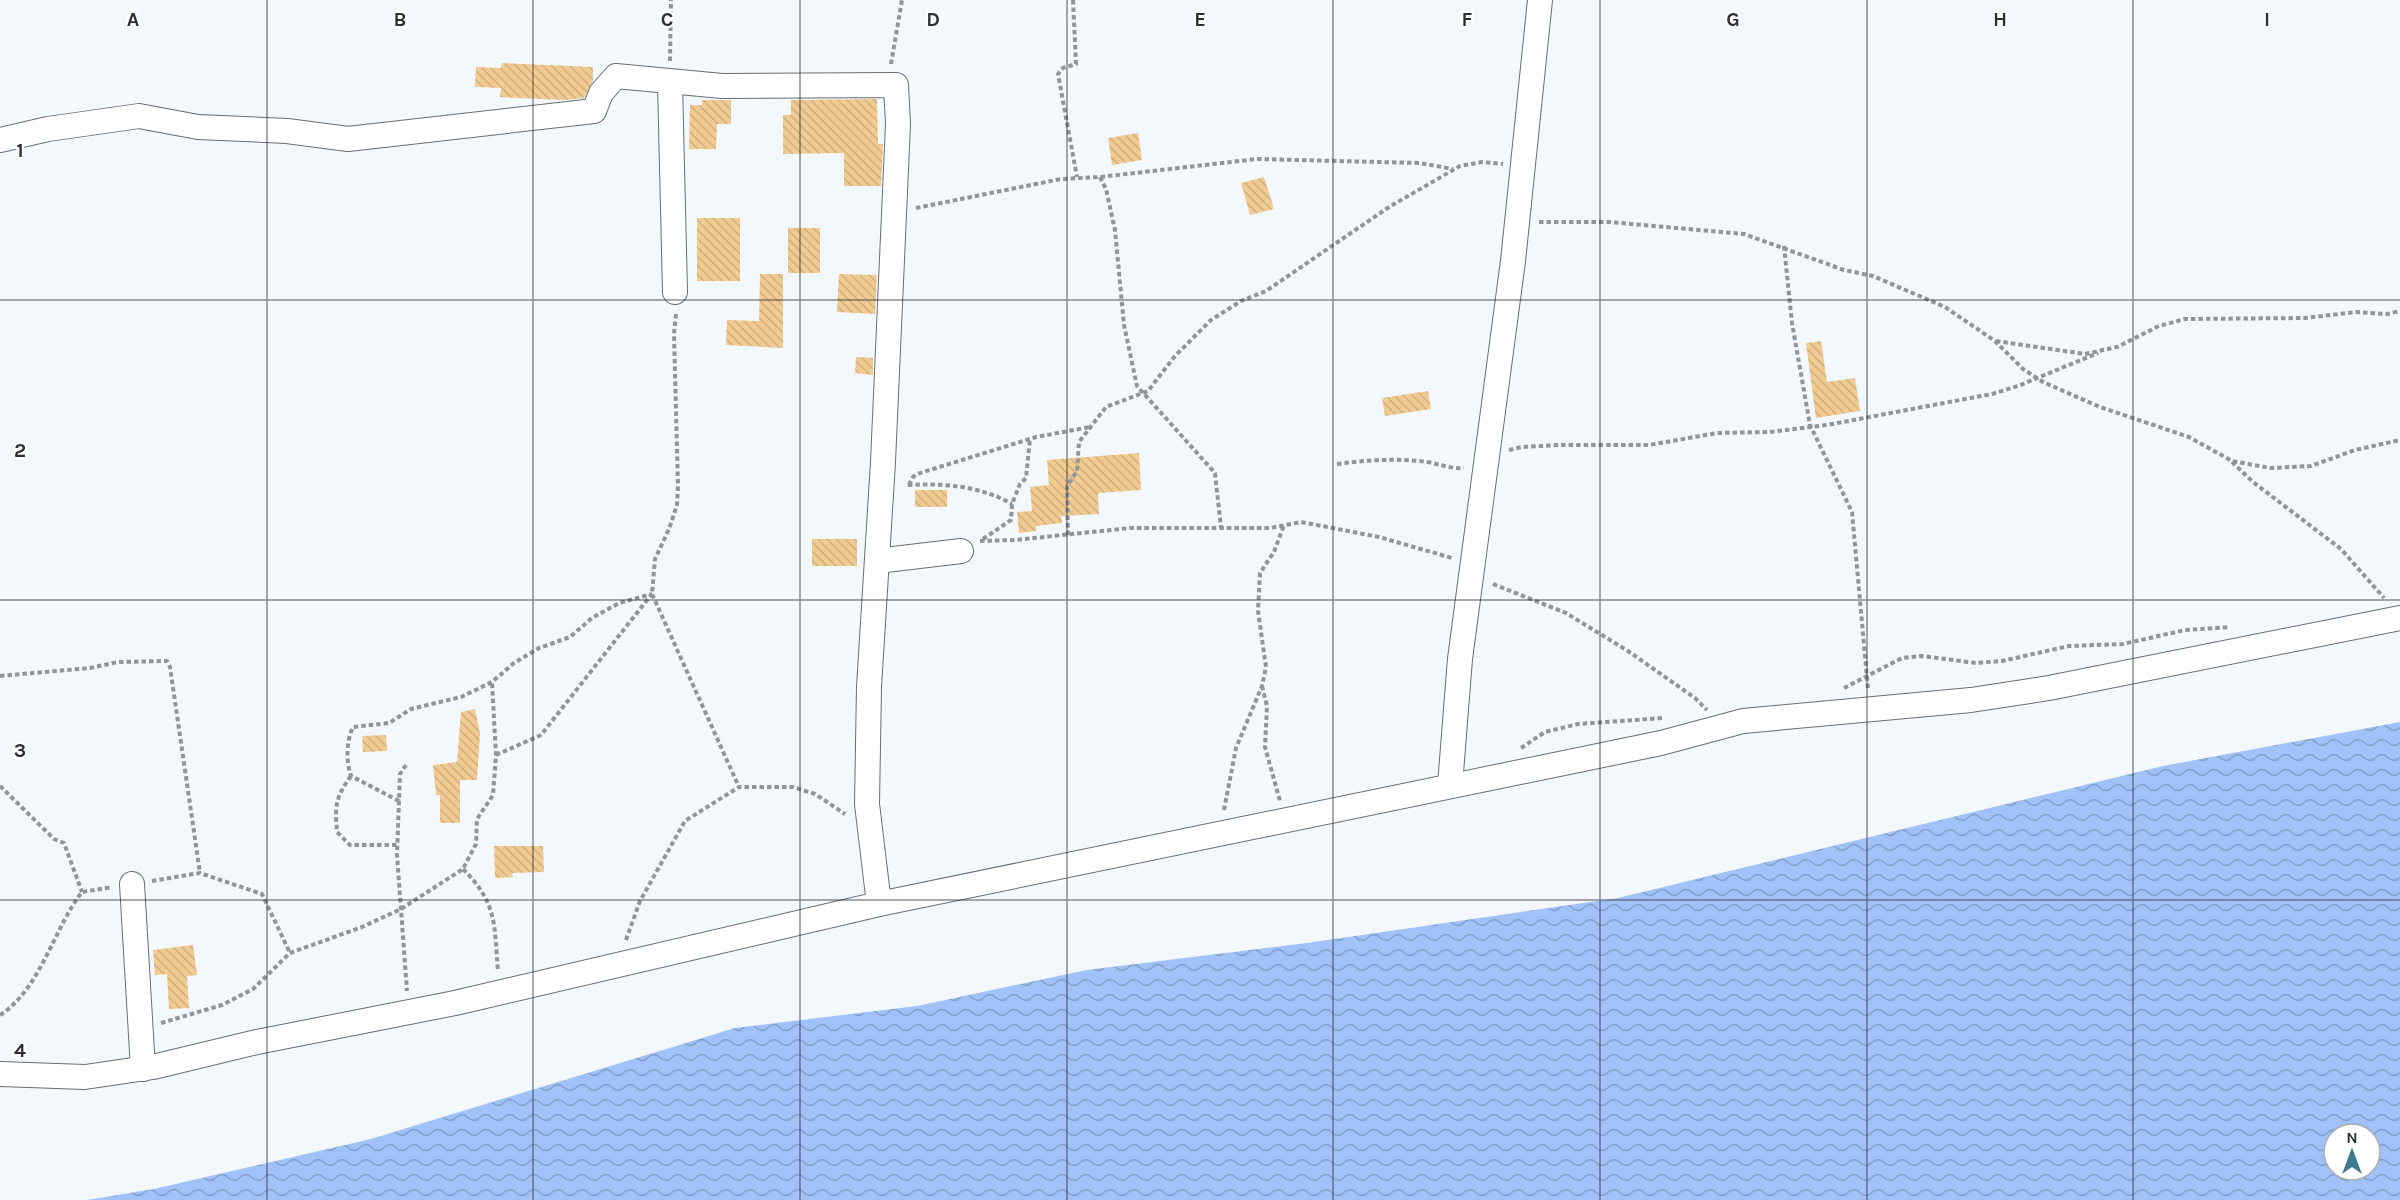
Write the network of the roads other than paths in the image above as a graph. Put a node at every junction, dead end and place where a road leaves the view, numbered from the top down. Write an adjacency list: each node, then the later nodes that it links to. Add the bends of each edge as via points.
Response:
1 (1540, 0): 8 (street, via 1523,171 1460,660)
2 (670, 82): 3 (street, via 616,76 601,93 594,111 348,139 287,131 198,127 139,116); 4 (street); 6 (street, via 722,86 896,85 898,124)
3 (0, 140)
4 (675, 292)
5 (961, 551): 6 (street)
6 (877, 561): 10 (street, via 867,781)
7 (2394, 609): 8 (street, via 2049,688 1971,700 1743,721 1661,743)
8 (1450, 785): 10 (street)
9 (132, 884): 11 (street)
10 (879, 904): 11 (street, via 500,993)
11 (143, 1069): 12 (street, via 74,1077)
12 (0, 1074)

